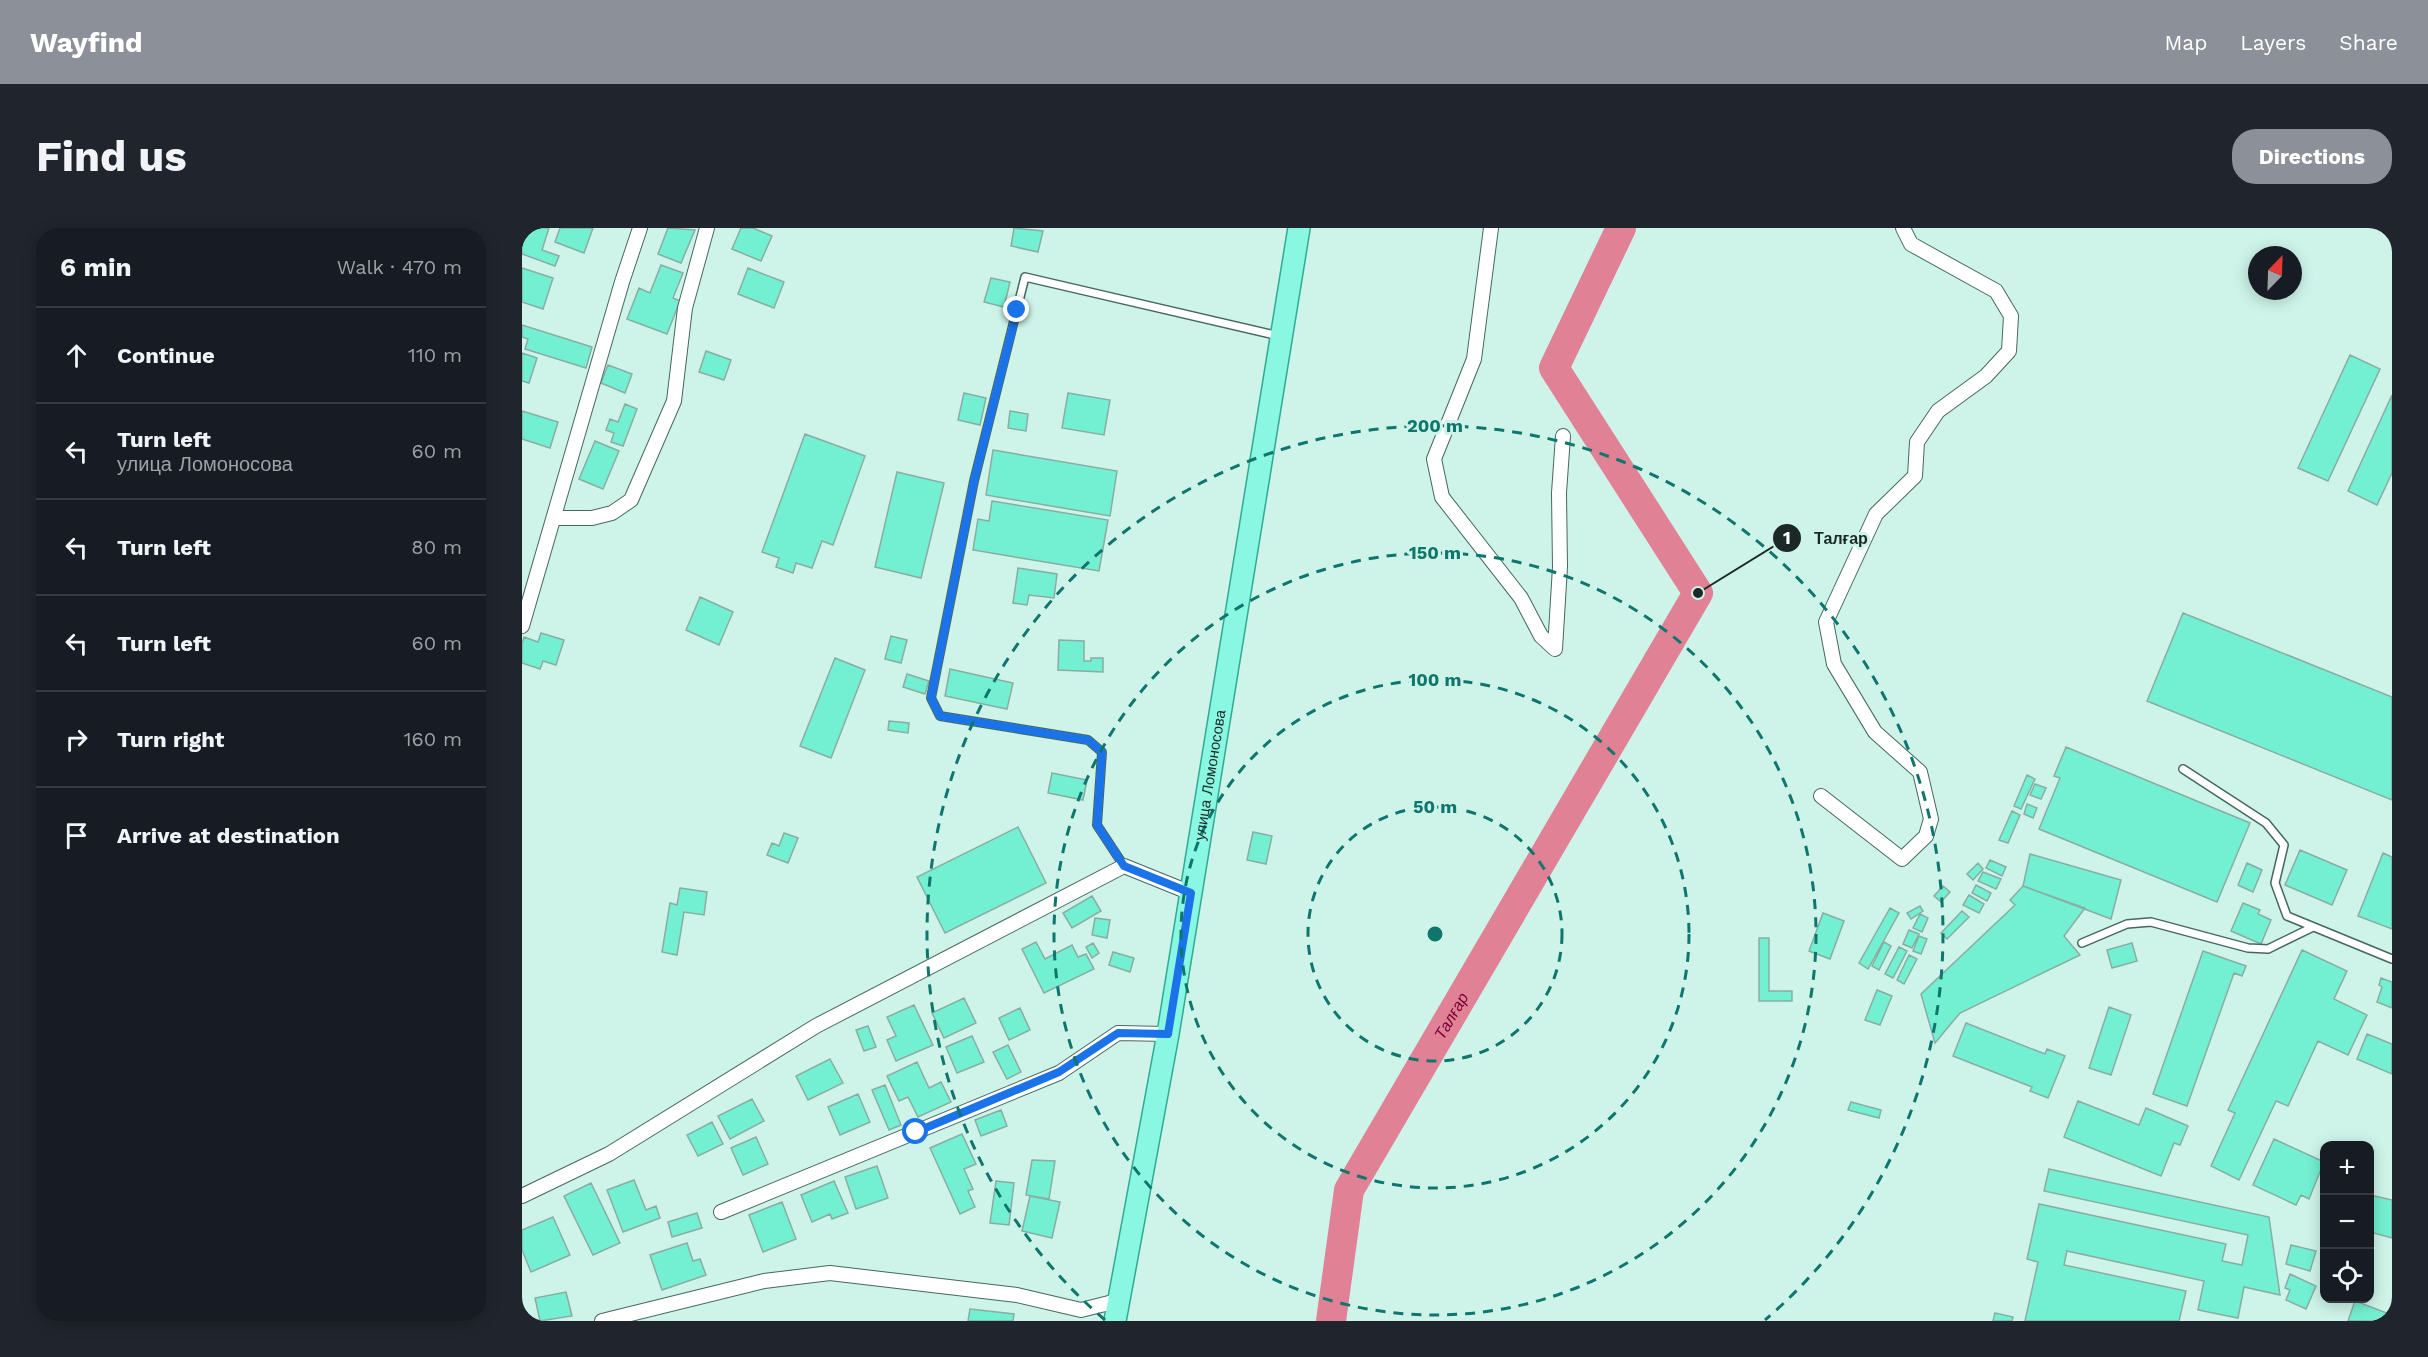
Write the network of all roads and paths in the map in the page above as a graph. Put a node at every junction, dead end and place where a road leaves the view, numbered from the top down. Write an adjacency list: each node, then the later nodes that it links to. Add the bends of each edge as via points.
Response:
1 (640, 228): 8 (street)
2 (707, 228): 8 (street, via 686,308 674,401 631,500 612,513 592,518)
3 (1299, 228): 6 (main road, улица Ломоносова)
4 (1491, 228): 7 (street, via 1474,359 1434,459 1442,497 1521,598 1541,636 1555,649)
5 (1903, 228): 11 (street, via 1911,244 1996,291 2011,316 2009,351 1986,376 1938,411 1917,442 1915,476 1876,514 1826,622 1834,664 1875,732 1920,772 1931,819 1926,836 1902,859)
6 (1282, 336): 12 (lane, via 1025,278 974,481 931,698 940,716 1088,740 1102,752 1097,825); 13 (main road, улица Ломоносова)
7 (1563, 436)
8 (554, 518): 9 (street)
9 (522, 626)
10 (2183, 769): 14 (lane, via 2266,823 2284,845 2275,883 2287,916)
11 (1821, 796)
12 (1124, 866): 13 (street); 18 (street, via 816,1026 609,1154)
13 (1191, 893): 17 (main road, улица Ломоносова)
14 (2313, 927): 15 (lane, via 2268,949 2248,948 2151,922 2127,924); 16 (lane)
15 (2082, 943)
16 (2392, 958)
17 (1168, 1034): 19 (street, via 1118,1033 1059,1072); 20 (main road, улица Ломоносова)
18 (522, 1196)
19 (721, 1212)
20 (1116, 1311): 21 (street, via 1081,1310 1017,1295 830,1273 764,1281)
21 (602, 1321)

